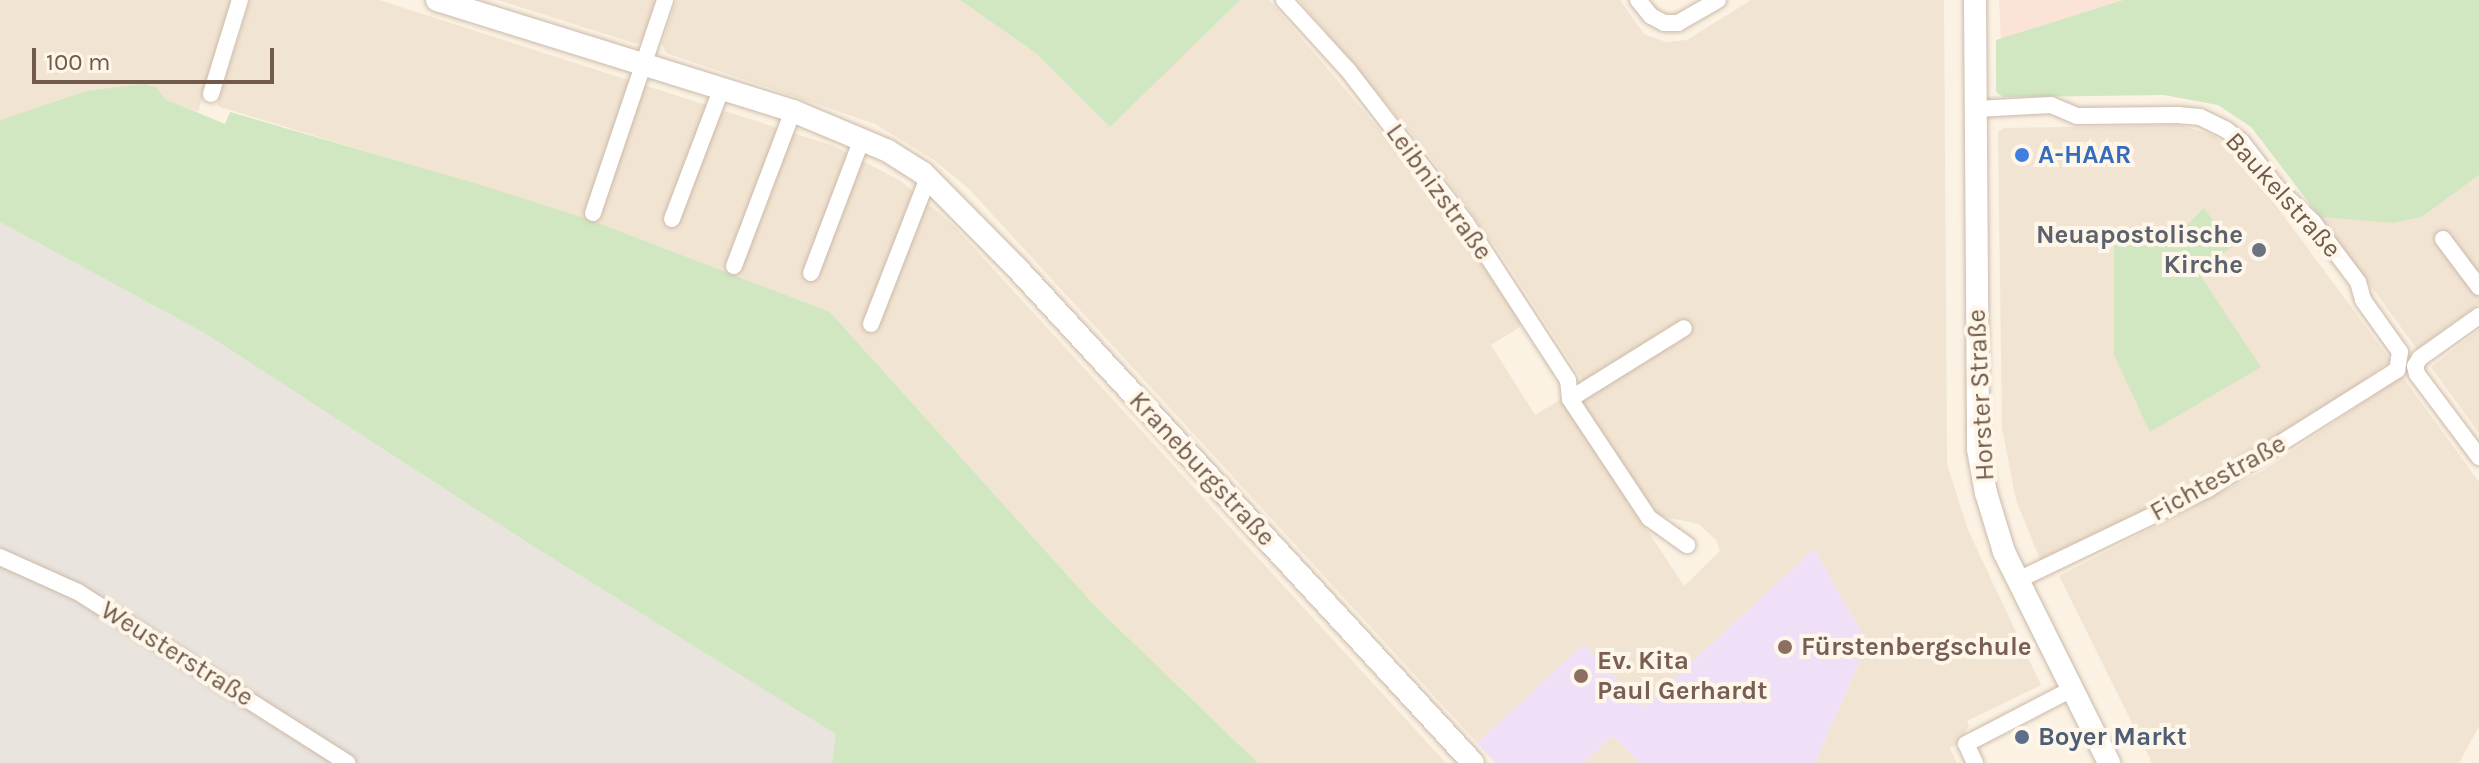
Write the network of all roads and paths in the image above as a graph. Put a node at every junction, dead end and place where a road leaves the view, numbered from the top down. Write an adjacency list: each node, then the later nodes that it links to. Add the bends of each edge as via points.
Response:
1 (240, 0): 10 (street)
2 (437, 0): 8 (street, Kraneburgstraße)
3 (665, 0): 8 (street)
4 (1284, 0): 25 (street, Leibnizstraße, via 1348,70 1466,223 1568,380)
5 (1638, 0): 6 (street, via 1651,16 1678,23)
6 (1718, 0)
7 (1975, 0): 11 (street, Horster Straße)
8 (643, 66): 9 (street, Kraneburgstraße); 15 (street)
9 (721, 90): 12 (street, Kraneburgstraße); 16 (street)
10 (211, 94)
11 (1976, 109): 24 (street, Baukelstraße, via 2051,105 2077,116 2178,115 2200,117 2225,129 2313,222 2358,282 2363,300); 29 (street, Horster Straße, via 1978,449 1995,524)
12 (793, 111): 13 (street, Kraneburgstraße); 18 (street)
13 (862, 139): 14 (street, Kraneburgstraße); 19 (street)
14 (928, 178): 22 (street); 32 (street, Kraneburgstraße)
15 (593, 213)
16 (672, 219)
17 (2443, 239): 20 (street)
18 (734, 266)
19 (811, 273)
20 (2479, 287)
21 (2479, 316): 26 (street, via 2420,358 2415,370)
22 (871, 324)
23 (1684, 328): 25 (street)
24 (2400, 352): 29 (street, Fichtestraße, via 2397,370 2208,489)
25 (1570, 399): 27 (street, Leibnizstraße, via 1649,518)
26 (2479, 457)
27 (1687, 545)
28 (0, 557): 31 (street, Weusterstraße, via 78,592)
29 (2016, 581): 30 (street, Horster Straße)
30 (2070, 690): 33 (street, via 1966,744); 34 (street, Horster Straße)
31 (347, 763)
32 (1473, 763)
33 (1975, 763)
34 (2109, 763)

